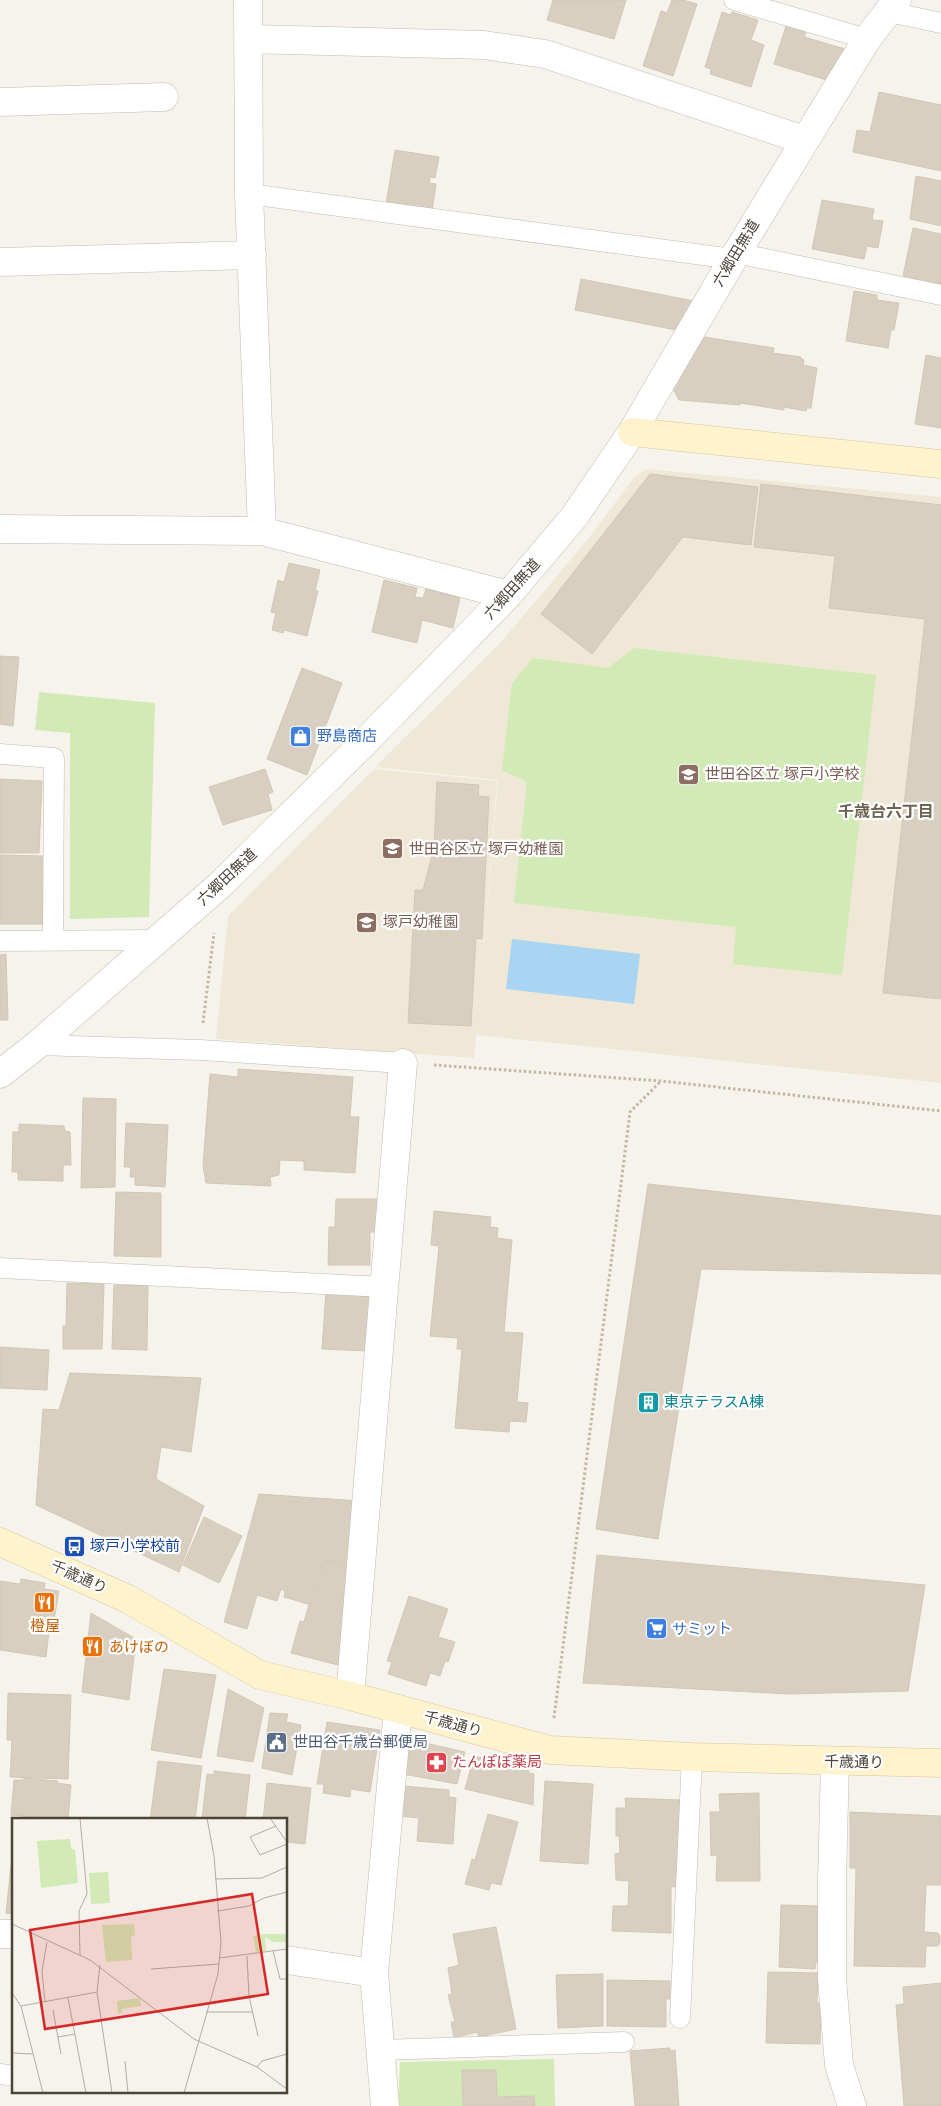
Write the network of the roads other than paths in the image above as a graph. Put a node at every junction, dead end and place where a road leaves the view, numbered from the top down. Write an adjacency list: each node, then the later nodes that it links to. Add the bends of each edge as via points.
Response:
1 (248, 0): 5 (street)
2 (734, 0): 6 (lane)
3 (893, 6): 4 (lane); 6 (street, 六郷田無道)
4 (941, 23)
5 (249, 39): 9 (street, via 484,45 545,54); 10 (street)
6 (867, 39): 9 (street, 六郷田無道)
7 (164, 97): 8 (street)
8 (0, 102)
9 (804, 140): 12 (street, 六郷田無道)
10 (250, 194): 11 (street); 12 (lane)
11 (252, 255): 13 (street); 18 (street)
12 (734, 256): 14 (lane); 15 (street, 六郷田無道)
13 (0, 262)
14 (941, 295)
15 (632, 432): 16 (street); 19 (street, 六郷田無道, via 574,517)
16 (941, 464)
17 (0, 530): 18 (street)
18 (262, 531): 19 (street)
19 (508, 595): 22 (street, 六郷田無道, via 220,885)
20 (0, 754): 21 (lane, via 54,758)
21 (53, 940): 22 (lane); 23 (lane)
22 (157, 940): 24 (street, 六郷田無道)
23 (0, 941)
24 (37, 1045): 25 (lane, via 200,1050); 26 (street, 六郷田無道)
25 (403, 1063): 28 (street)
26 (0, 1074)
27 (0, 1268): 28 (lane)
28 (385, 1287): 30 (street)
29 (0, 1542): 30 (street, 千歳通り, via 128,1599 260,1675)
30 (350, 1696): 31 (street, 千歳通り)
31 (398, 1709): 32 (street, 千歳通り, via 550,1750); 36 (street)
32 (692, 1757): 33 (street, 千歳通り); 37 (lane)
33 (835, 1762): 34 (street, 千歳通り); 41 (street, via 832,1979 839,2065)
34 (941, 1763)
35 (288, 1960): 36 (street)
36 (374, 1973): 39 (street)
37 (680, 2018)
38 (624, 2042): 39 (lane)
39 (382, 2050): 40 (street)
40 (385, 2106)
41 (852, 2106)

